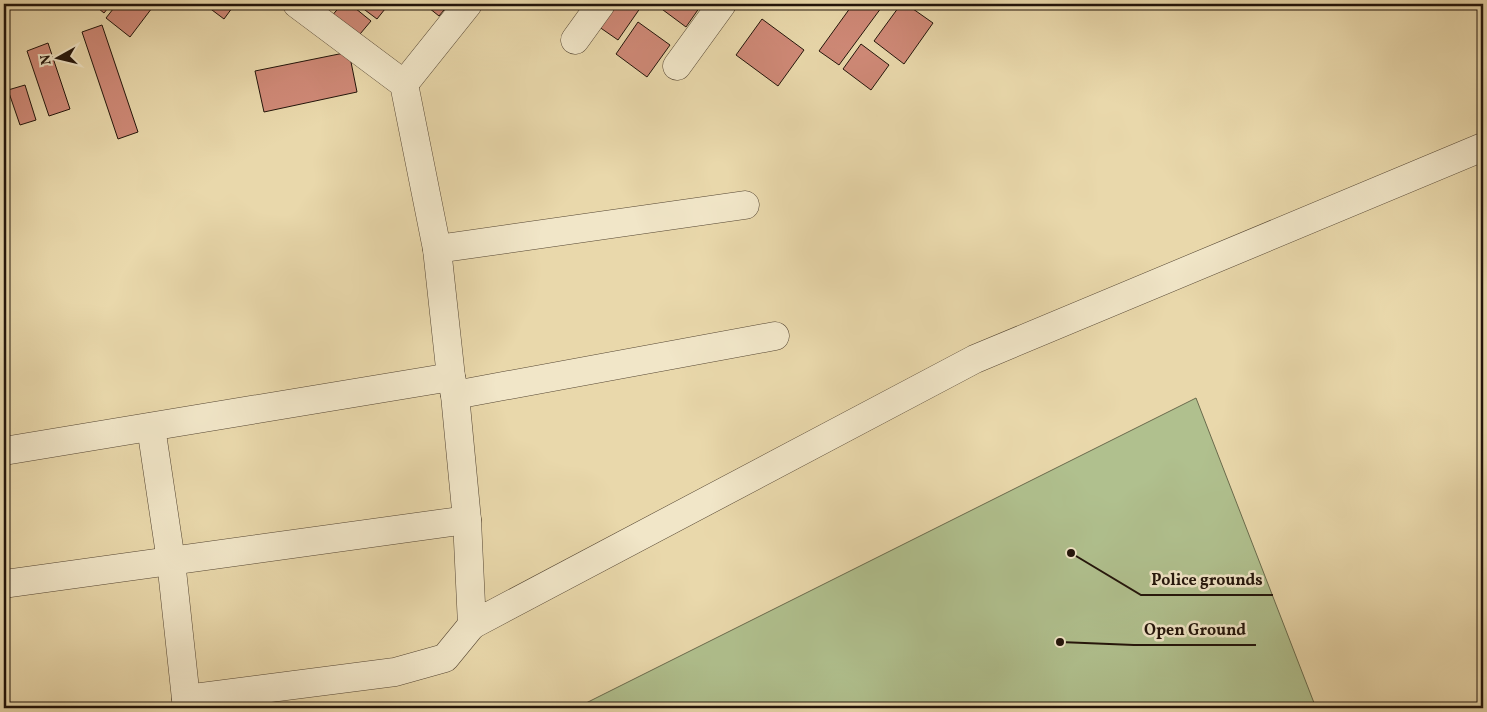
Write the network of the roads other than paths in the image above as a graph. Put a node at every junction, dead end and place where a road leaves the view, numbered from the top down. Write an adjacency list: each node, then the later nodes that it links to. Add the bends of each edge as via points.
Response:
1 (468, 4): 7 (street)
2 (601, 4): 5 (street)
3 (722, 4): 6 (street)
4 (314, 8): 7 (street)
5 (575, 40)
6 (676, 66)
7 (404, 84): 10 (street)
8 (1483, 147): 18 (street, via 974,359)
9 (745, 205): 10 (street)
10 (437, 249): 12 (street)
11 (775, 336): 12 (street)
12 (453, 386): 13 (street); 15 (street)
13 (151, 427): 14 (street); 16 (street)
14 (4, 451)
15 (467, 520): 16 (street); 18 (street)
16 (171, 561): 17 (street); 19 (street)
17 (4, 584)
18 (472, 625): 19 (street, via 445,658 395,672)
19 (189, 704)

